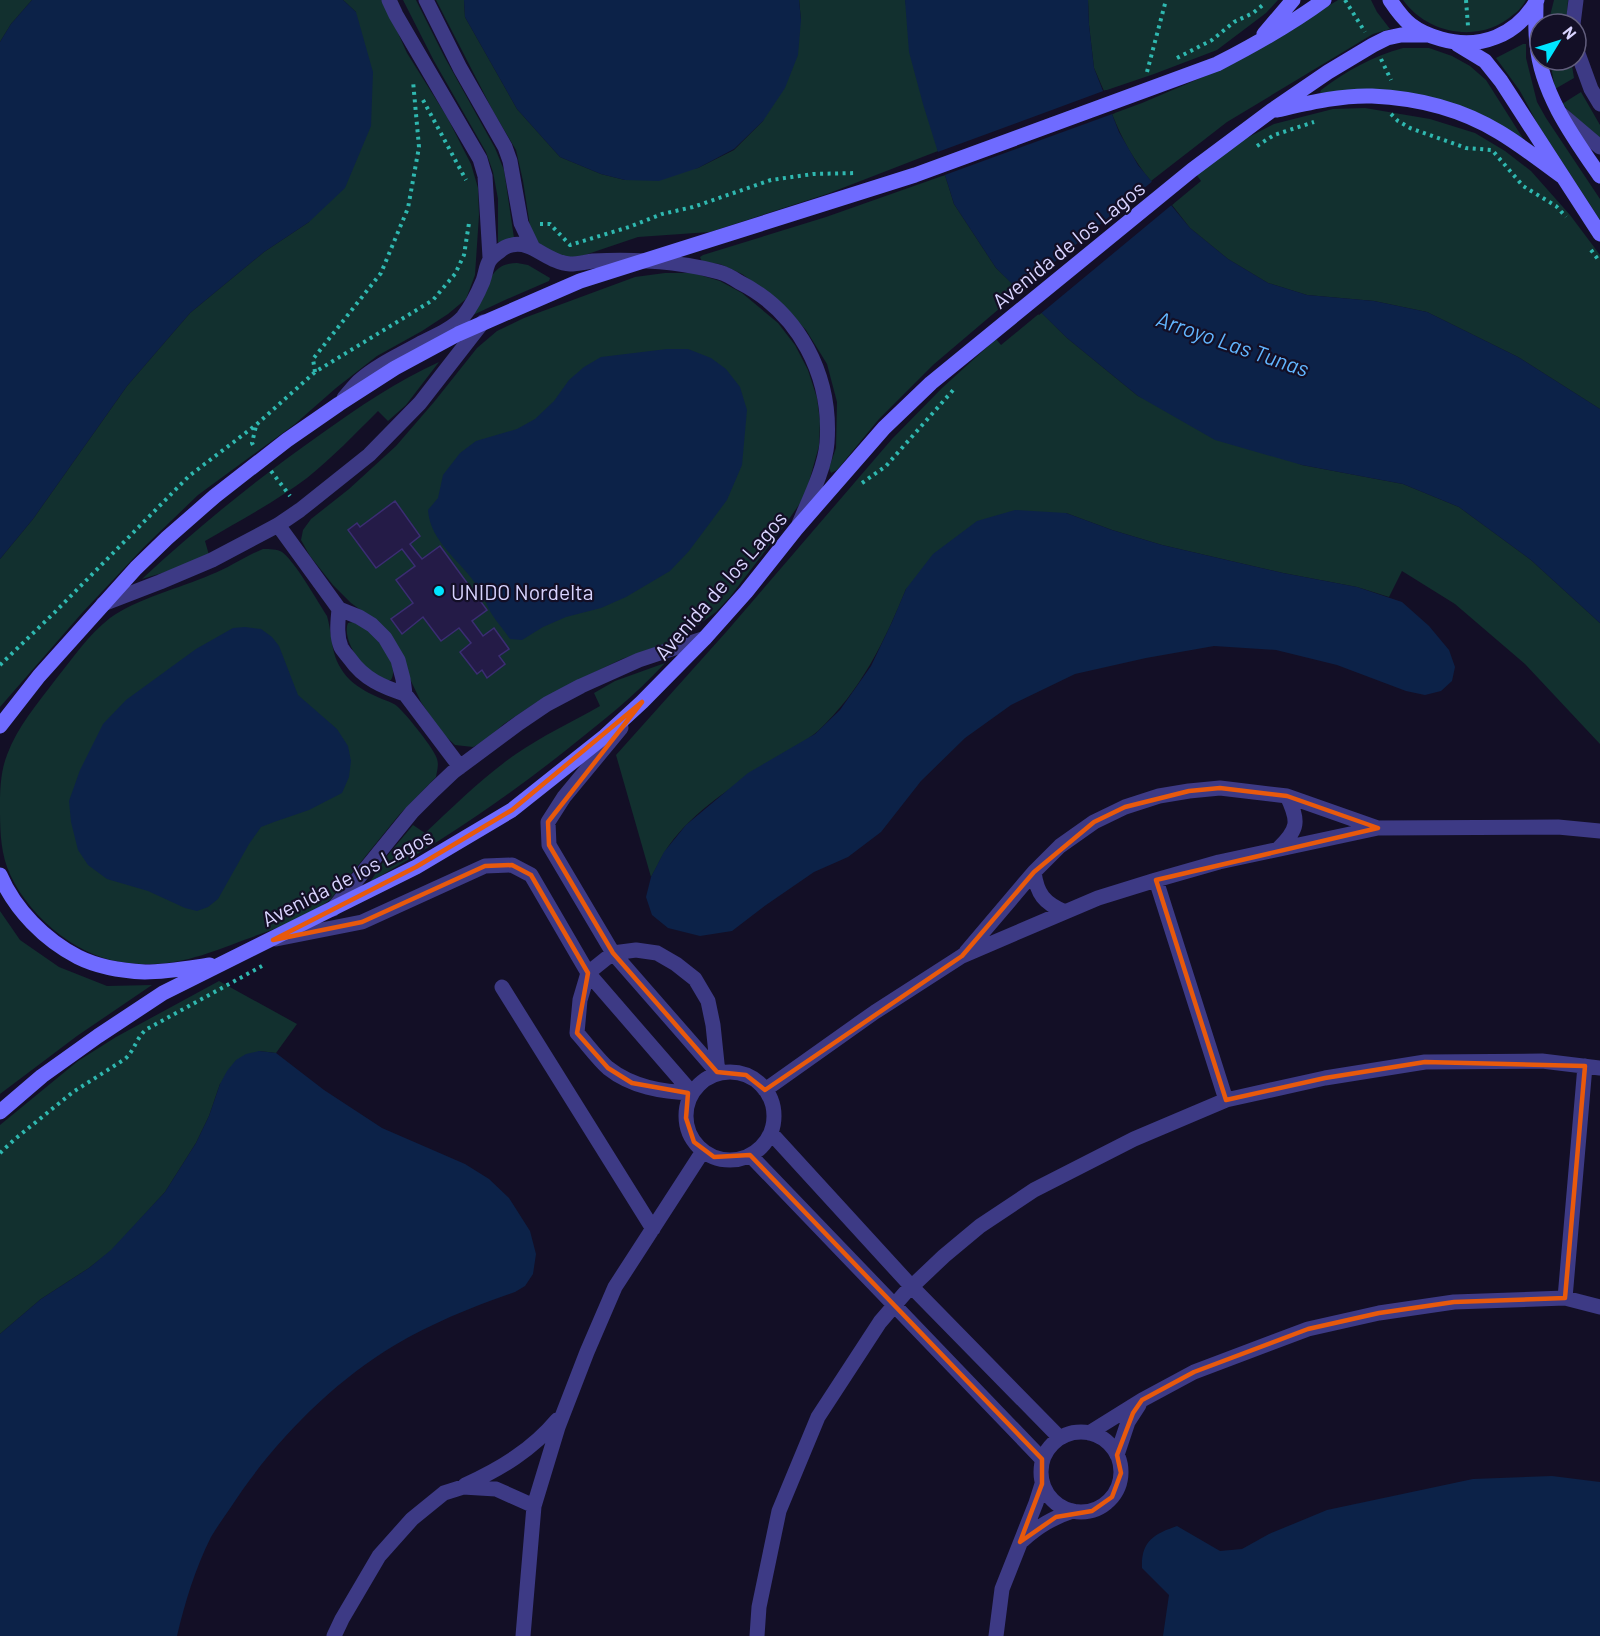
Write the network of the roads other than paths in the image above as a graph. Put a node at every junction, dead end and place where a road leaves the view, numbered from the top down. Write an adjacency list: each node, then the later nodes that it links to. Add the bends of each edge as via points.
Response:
1 (389, 0): 19 (street, via 480,159 485,176)
2 (426, 0): 18 (street, via 505,147 521,223)
3 (1293, 0): 9 (street)
4 (1324, 0): 9 (street)
5 (1390, 0): 7 (street, via 1411,26)
6 (1537, 1): 8 (street, via 1521,21 1502,34); 13 (street, via 1536,45)
7 (1427, 35): 8 (street); 12 (street, Avenida de los Lagos, via 1387,38)
8 (1463, 43): 16 (street, via 1501,81)
9 (1255, 45): 20 (street, via 1217,64 915,175)
10 (1585, 72): 11 (street)
11 (1600, 104)
12 (1271, 111): 16 (street, via 1371,96 1415,100 1465,114 1500,132); 24 (street, Avenida de los Lagos, via 1192,170 931,383 884,428)
13 (1558, 111): 14 (street); 15 (street)
14 (1600, 147)
15 (1600, 176)
16 (1563, 177): 17 (street)
17 (1600, 234)
18 (533, 248): 19 (street, via 512,244); 20 (street, via 560,263)
19 (490, 257): 22 (street, via 483,280 463,317 377,368)
20 (645, 261): 21 (street, via 580,281); 24 (street, via 721,272 757,290 786,317 809,349 827,406 827,444 816,485)
21 (483, 322): 22 (street, via 395,368); 23 (street, via 411,412 369,455)
22 (339, 404): 25 (street, via 215,496 167,538)
23 (278, 525): 25 (street, via 212,560); 26 (street)
24 (796, 529): 27 (street, Avenida de los Lagos)
25 (103, 604): 30 (street, via 39,676)
26 (339, 609): 28 (street, via 372,625 386,638 398,660); 28 (street, via 341,647 353,664 372,681)
27 (705, 638): 29 (street, Avenida de los Lagos); 31 (street, via 639,660 581,686 547,704)
28 (405, 694): 31 (street)
29 (642, 702): 39 (street, Avenida de los Lagos, via 512,810 416,867); 42 (street, via 548,822 549,845)
30 (1, 728)
31 (460, 767): 39 (street, via 412,812)
32 (1287, 796): 33 (street); 35 (street, via 1295,813 1295,824 1291,837); 36 (street, via 1220,788 1159,796 1094,822 1060,846)
33 (1378, 828): 34 (street, via 1558,827); 35 (street)
34 (1600, 831)
35 (1278, 849): 38 (street)
36 (1034, 872): 40 (street, via 1044,899); 43 (street)
37 (0, 875): 44 (street, via 22,913 48,938 79,958 112,968 146,972)
38 (1156, 880): 40 (street); 51 (street)
39 (333, 909): 41 (street, Avenida de los Lagos)
40 (1065, 912): 43 (street)
41 (273, 940): 44 (street, Avenida de los Lagos); 45 (street, via 362,922 485,866 512,865 531,875)
42 (613, 953): 45 (street); 48 (street); 48 (street, via 657,953 695,979 708,1001)
43 (962, 956): 49 (street, via 874,1012)
44 (221, 963): 52 (street, Avenida de los Lagos, via 163,993 98,1036)
45 (588, 973): 50 (street); 50 (street, via 577,1033 608,1068 632,1083 670,1093)
46 (502, 987): 56 (street)
47 (1592, 1067): 51 (street, via 1542,1061 1425,1062 1325,1078); 58 (street)
48 (718, 1073): 49 (street, via 746,1075); 50 (street, via 699,1083)
49 (765, 1090): 53 (street, via 774,1115)
50 (692, 1093): 54 (street, via 687,1105 688,1131)
51 (1226, 1100): 57 (street, via 1134,1139 1034,1190 980,1226)
52 (0, 1112)
53 (771, 1133): 55 (street, via 759,1150); 57 (street)
54 (703, 1151): 55 (street, via 726,1160); 56 (street)
55 (750, 1155): 59 (street)
56 (652, 1229): 62 (street, via 615,1287)
57 (911, 1286): 59 (street); 64 (street)
58 (1565, 1298): 60 (street); 61 (street, via 1454,1302 1379,1312 1308,1329 1194,1372)
59 (894, 1305): 66 (street); 74 (street, via 818,1417 778,1511)
60 (1600, 1307)
61 (1142, 1400): 63 (street); 65 (street, via 1128,1422)
62 (564, 1412): 68 (street, via 525,1450 496,1471); 69 (street)
63 (1089, 1433): 64 (street); 65 (street, via 1106,1440)
64 (1059, 1437): 66 (street)
65 (1117, 1455): 70 (street, via 1121,1473 1112,1497 1092,1510)
66 (1042, 1459): 67 (street)
67 (1042, 1484): 70 (street, via 1057,1504); 71 (street)
68 (463, 1487): 69 (street, via 496,1489); 72 (street, via 444,1493 412,1519 379,1556)
69 (534, 1506): 73 (street)
70 (1073, 1511): 71 (street, via 1040,1526)
71 (1020, 1542): 75 (street, via 1002,1589)
72 (334, 1636)
73 (523, 1636)
74 (757, 1636)
75 (996, 1636)

